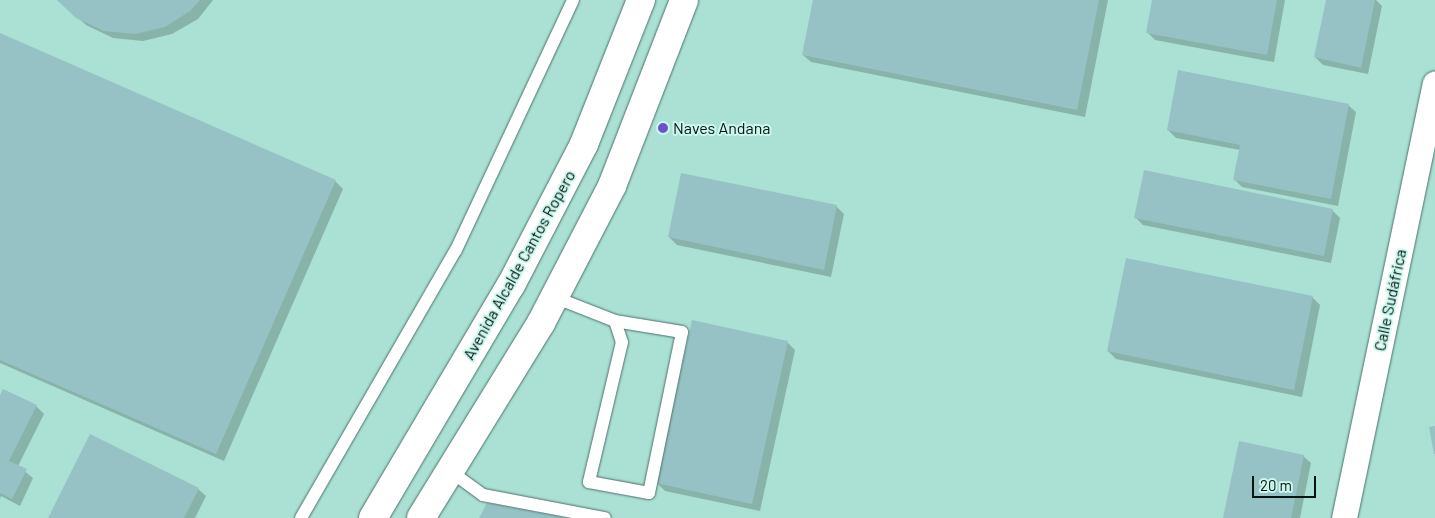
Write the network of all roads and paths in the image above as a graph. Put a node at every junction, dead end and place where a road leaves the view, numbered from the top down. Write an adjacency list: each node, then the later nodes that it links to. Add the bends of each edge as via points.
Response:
1 (572, 0): 8 (lane, via 456,250)
2 (641, 0): 9 (main road, Avenida Alcalde Cantos Ropero, via 584,144 562,188 511,285)
3 (684, 0): 5 (main road, via 612,186)
4 (1435, 83): 12 (street, Calle Sudáfrica)
5 (554, 297): 6 (lane); 7 (main road)
6 (615, 322): 6 (lane, via 622,342 589,482 649,493 682,332)
7 (450, 471): 10 (main road); 11 (lane, via 483,495)
8 (301, 518)
9 (372, 518)
10 (421, 518)
11 (605, 518)
12 (1344, 518)

